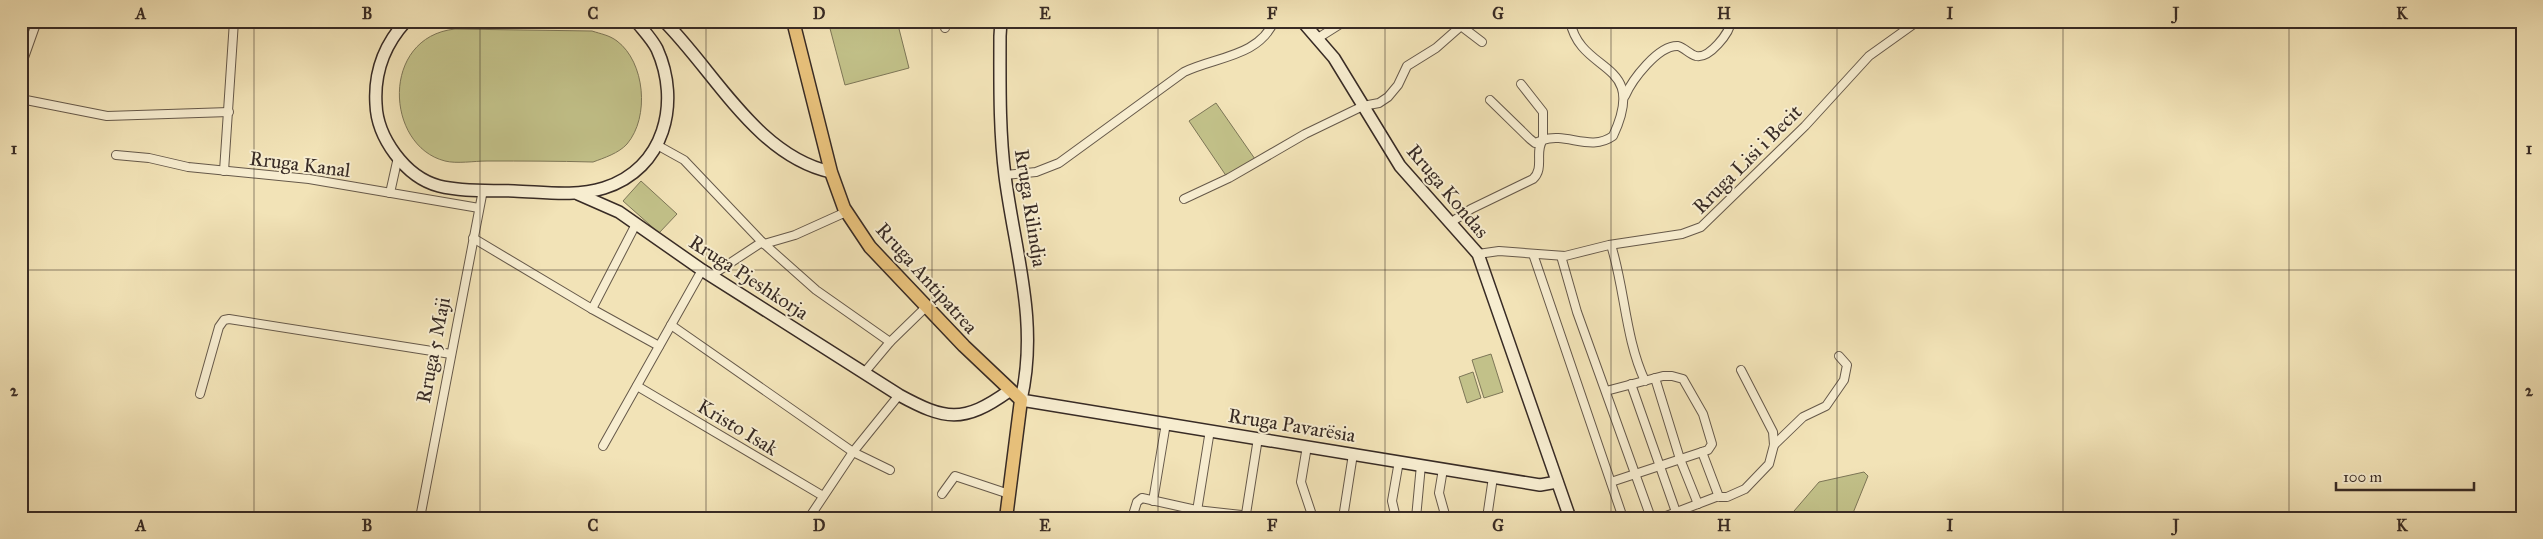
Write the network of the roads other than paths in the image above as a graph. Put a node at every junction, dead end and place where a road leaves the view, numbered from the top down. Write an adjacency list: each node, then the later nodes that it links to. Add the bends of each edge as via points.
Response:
1 (37, 21): 16 (street)
2 (234, 21): 22 (street)
3 (405, 21): 26 (street, via 382,57 375,90 381,128)
4 (636, 21): 24 (street, via 657,49 669,92 667,118)
5 (664, 21): 28 (street, via 698,57 753,126 801,162)
6 (793, 21): 28 (main road, Rruga Antipatrea)
7 (1001, 21): 29 (street, Rruga Rilindja, via 1000,97)
8 (1274, 21): 29 (street, via 1268,33 1252,48 1184,72 1059,163 1036,172)
9 (1302, 21): 14 (street, Rruga Kondas)
10 (1345, 21): 14 (street)
11 (1570, 21): 18 (street, via 1582,45 1619,80)
12 (1731, 21): 18 (street, via 1726,36 1704,55 1694,55 1678,46 1665,50 1635,78)
13 (1918, 21): 40 (street, Rruga Lisi i Becit, via 1869,56 1707,223 1682,234)
14 (1318, 38): 21 (street, Rruga Kondas)
15 (1482, 42): 21 (street, via 1461,26 1436,48 1407,66 1388,97 1379,103)
16 (21, 66)
17 (1521, 84): 23 (street, via 1543,112)
18 (1624, 98): 23 (street, via 1615,132 1610,138 1589,143 1552,138)
19 (21, 99): 22 (street, via 108,116)
20 (1490, 100): 23 (street, via 1535,143)
21 (1363, 106): 33 (street); 36 (street, Rruga Kondas, via 1400,166)
22 (229, 112): 27 (street)
23 (1543, 140): 36 (street, via 1539,170 1534,179 1471,209)
24 (657, 145): 32 (street, via 644,163 624,179); 39 (street, via 684,160 697,172)
25 (116, 155): 27 (street, Rruga Kanal)
26 (398, 157): 30 (street, via 415,173 439,186); 31 (street)
27 (224, 171): 31 (street, Rruga Kanal, via 309,179)
28 (831, 172): 35 (main road, Rruga Antipatrea)
29 (1005, 175): 62 (street, Rruga Rilindja, via 1028,315 1028,360)
30 (483, 190): 32 (street); 34 (street, Rruga 5 Maji)
31 (390, 193): 34 (street, Rruga Kanal)
32 (578, 194): 37 (street, Rruga Pjeshkorja, via 619,212)
33 (1184, 199)
34 (479, 208): 38 (street, Rruga 5 Maji)
35 (846, 212): 39 (street, via 795,235); 45 (main road, Rruga Antipatrea, via 870,247)
36 (1450, 223): 41 (street, Rruga Kondas)
37 (636, 224): 44 (street, Rruga Pjeshkorja); 46 (street)
38 (473, 238): 46 (street); 50 (street, Rruga 5 Maji)
39 (763, 243): 44 (street); 48 (street, via 816,290)
40 (1611, 245): 43 (street, Rruga Lisi i Becit); 55 (street)
41 (1478, 254): 42 (street, Rruga Lisi i Becit, via 1499,251); 80 (street, Rruga Kondas)
42 (1533, 254): 43 (street, Rruga Lisi i Becit); 81 (street)
43 (1561, 256): 59 (street, via 1577,312)
44 (707, 272): 47 (street); 53 (street, Rruga Pjeshkorja)
45 (927, 306): 48 (street); 58 (main road, Rruga Antipatrea)
46 (592, 309): 49 (street)
47 (671, 325): 49 (street); 69 (street)
48 (890, 342): 53 (street)
49 (659, 346): 57 (street)
50 (451, 354): 60 (street, via 229,319 219,327); 91 (street, Rruga 5 Maji)
51 (1839, 356): 66 (street, via 1847,365 1846,373 1826,406 1803,417)
52 (1741, 370): 66 (street, via 1773,432)
53 (864, 373): 61 (street, Rruga Pjeshkorja)
54 (1654, 378): 55 (street); 70 (street, via 1677,376 1687,384 1703,414 1712,444); 72 (street)
55 (1644, 381): 56 (street)
56 (1631, 384): 59 (street); 75 (street)
57 (637, 386): 67 (street); 84 (street, Kristo Isak)
58 (1009, 391): 61 (street, Rruga Pjeshkorja, via 985,406 953,416 927,410); 62 (main road, Rruga Antipatrea)
59 (1606, 391): 78 (street)
60 (200, 394)
61 (899, 395): 69 (street)
62 (1021, 400): 63 (street, Rruga Pavarësia); 83 (main road)
63 (1166, 423): 64 (street, Rruga Pavarësia); 86 (street)
64 (1210, 430): 65 (street, Rruga Pavarësia); 88 (street)
65 (1258, 438): 68 (street, Rruga Pavarësia); 90 (street)
66 (1774, 445): 85 (street, via 1769,464 1754,481 1732,496)
67 (603, 446)
68 (1307, 446): 71 (street, Rruga Pavarësia); 96 (street, via 1301,482)
69 (853, 452): 77 (street); 84 (street)
70 (1702, 452): 72 (street); 85 (street)
71 (1353, 454): 73 (street, Rruga Pavarësia); 97 (street)
72 (1680, 459): 75 (street); 87 (street)
73 (1399, 461): 74 (street, Rruga Pavarësia); 98 (street, via 1392,501)
74 (1421, 465): 76 (street, Rruga Pavarësia); 99 (street)
75 (1659, 466): 78 (street); 89 (street)
76 (1443, 469): 79 (street, Rruga Pavarësia); 100 (street, via 1439,493)
77 (890, 470)
78 (1636, 473): 81 (street); 104 (street)
79 (1493, 477): 80 (street, Rruga Pavarësia, via 1545,486); 101 (street)
80 (1557, 482): 102 (street, Rruga Kondas)
81 (1611, 482): 103 (street)
82 (942, 494): 83 (street, via 955,476)
83 (1009, 494): 93 (main road)
84 (823, 496): 92 (street)
85 (1719, 497): 87 (street)
86 (1153, 501): 88 (street); 94 (street, via 1138,500)
87 (1698, 504): 89 (street)
88 (1198, 511): 90 (street)
89 (1676, 512): 105 (street)
90 (1246, 514): 95 (street)
91 (420, 518)
92 (810, 518)
93 (1006, 518)
94 (1132, 518)
95 (1269, 518)
96 (1313, 518)
97 (1343, 518)
98 (1396, 518)
99 (1416, 518)
100 (1446, 518)
101 (1487, 518)
102 (1570, 518)
103 (1623, 518)
104 (1651, 518)
105 (1661, 518)

